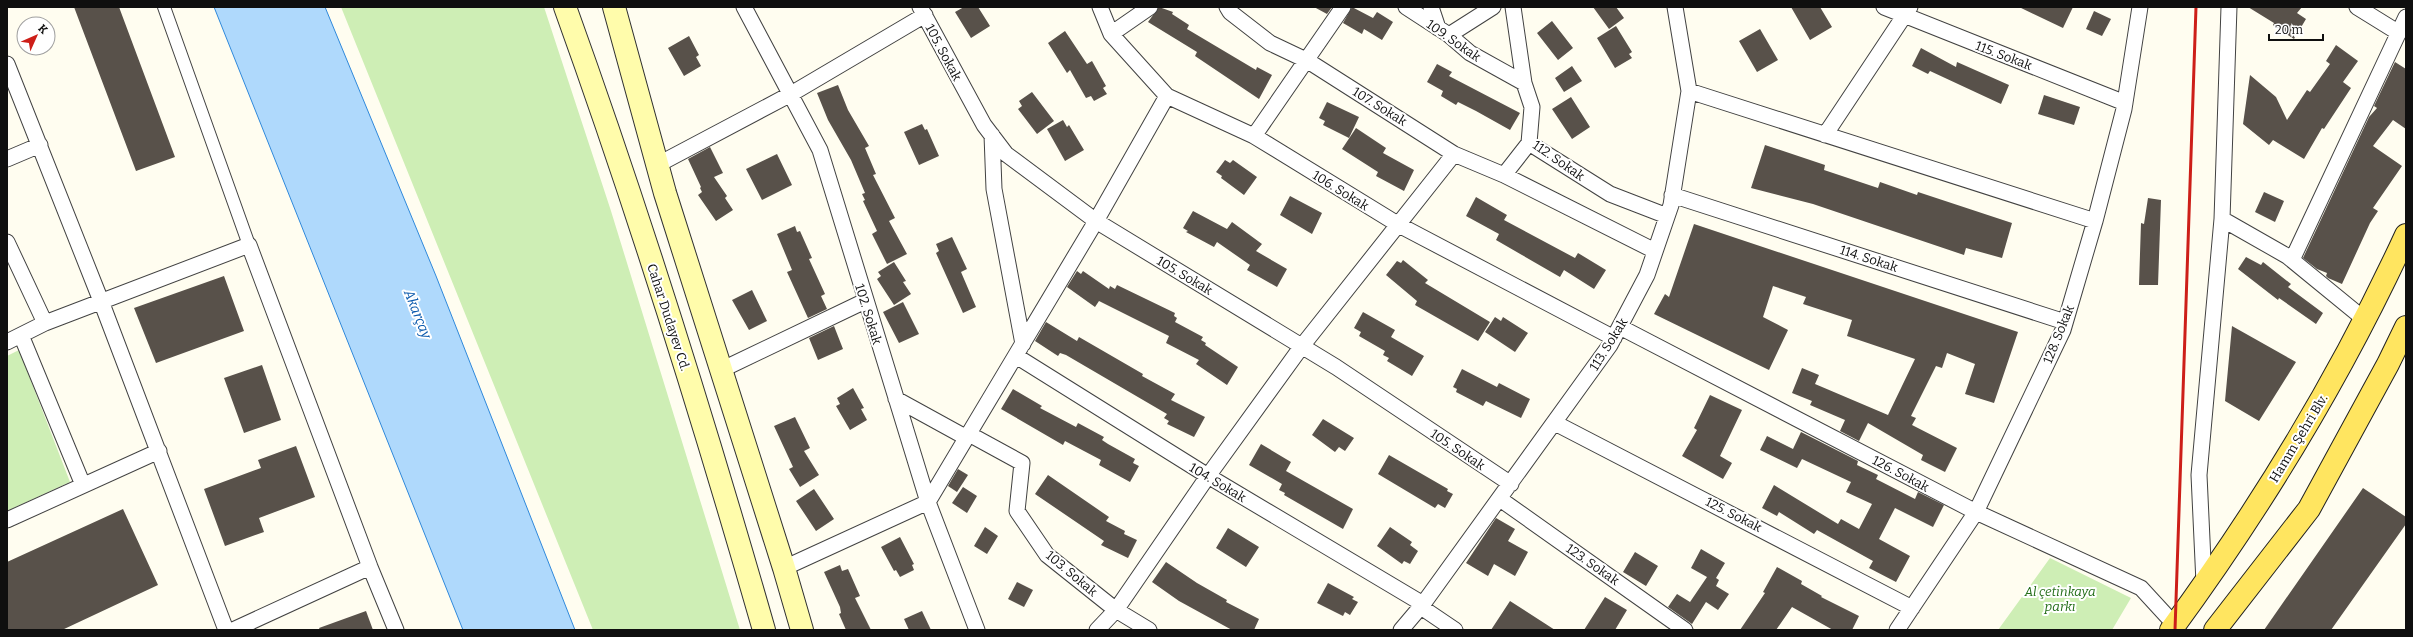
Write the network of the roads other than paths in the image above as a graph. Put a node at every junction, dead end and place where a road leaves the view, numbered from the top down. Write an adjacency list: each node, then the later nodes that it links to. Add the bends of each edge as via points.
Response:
1 (164, 7): 48 (street)
2 (565, 7): 84 (main road, Cahar Dudayev Cd., via 598,97 710,444)
3 (614, 7): 38 (main road)
4 (744, 7): 28 (street, 102. Sokak)
5 (1100, 7): 23 (street, 106. Sokak)
6 (1150, 7): 23 (street)
7 (1227, 7): 24 (street, 107. Sokak, via 1270,43)
8 (1343, 7): 24 (street)
9 (1406, 7): 21 (street, 109. Sokak)
10 (1431, 7): 21 (street)
11 (1493, 7): 21 (street)
12 (1513, 7): 26 (street, 112. Sokak)
13 (1675, 7): 27 (street, 113. Sokak)
14 (1884, 7): 19 (street, 115. Sokak)
15 (2140, 7): 30 (street, 128. Sokak)
16 (2229, 7): 42 (street)
17 (2357, 7): 22 (street)
18 (922, 11): 28 (street); 31 (street, 105. Sokak, via 984,125)
19 (1907, 12): 30 (street, 115. Sokak); 32 (street)
20 (2406, 18): 22 (street)
21 (1444, 31): 26 (street, 109. Sokak, via 1470,53)
22 (2399, 33): 50 (street)
23 (1111, 34): 29 (street, 106. Sokak)
24 (1308, 61): 33 (street); 36 (street, 107. Sokak)
25 (7, 64): 35 (street)
26 (1524, 83): 34 (street, 112. Sokak, via 1532,107)
27 (1689, 91): 32 (street); 40 (street, 113. Sokak)
28 (791, 94): 38 (street); 52 (street, 102. Sokak, via 820,150)
29 (1167, 96): 33 (street, 106. Sokak); 43 (street)
30 (2125, 103): 44 (street, 128. Sokak)
31 (992, 135): 43 (street, 105. Sokak, via 1006,154); 61 (street, via 994,189)
32 (1825, 135): 44 (street)
33 (1254, 136): 45 (street, 106. Sokak)
34 (1529, 143): 39 (street); 41 (street, 112. Sokak, via 1610,194)
35 (40, 145): 37 (street); 51 (street)
36 (1454, 154): 39 (street, 107. Sokak); 45 (street)
37 (7, 160)
38 (657, 165): 62 (main road)
39 (1504, 175): 49 (street, 107. Sokak)
40 (1672, 195): 41 (street, 113. Sokak); 54 (street, 114. Sokak)
41 (1667, 216): 49 (street, 113. Sokak)
42 (2222, 219): 50 (street); 76 (street, via 2199,475)
43 (1096, 221): 60 (street, 105. Sokak); 61 (street)
44 (2095, 221): 54 (street, 128. Sokak)
45 (1399, 225): 56 (street, 106. Sokak); 60 (street)
46 (2406, 235): 53 (main road, Hamm Şehri Blv.)
47 (7, 242): 55 (street)
48 (249, 245): 51 (street); 74 (street)
49 (1655, 251): 56 (street, 113. Sokak, via 1647,275)
50 (2292, 260): 53 (street)
51 (102, 301): 55 (street); 66 (street)
52 (865, 301): 62 (street); 63 (street, 102. Sokak)
53 (2364, 319): 76 (main road, Hamm Şehri Blv., via 2320,404 2260,502)
54 (2065, 322): 72 (street, 128. Sokak)
55 (45, 324): 57 (street)
56 (1617, 332): 64 (street, 113. Sokak); 72 (street, 126. Sokak)
57 (21, 335): 59 (street); 69 (street)
58 (2403, 341): 93 (main road, via 2309,509)
59 (7, 342)
60 (1302, 346): 67 (street); 68 (street, 105. Sokak)
61 (1019, 350): 65 (street); 67 (street, 104. Sokak)
62 (721, 370): 75 (main road)
63 (896, 399): 65 (street); 71 (street, 102. Sokak)
64 (1555, 423): 68 (street, 113. Sokak); 78 (street, 125. Sokak)
65 (968, 436): 71 (street); 79 (street, 103. Sokak, via 1022,463 1017,511 1047,555)
66 (158, 451): 69 (street); 81 (street)
67 (1208, 476): 77 (street, 104. Sokak); 79 (street)
68 (1511, 484): 70 (street, 113. Sokak)
69 (83, 485): 73 (street)
70 (1500, 498): 77 (street, 113. Sokak); 91 (street, 123. Sokak)
71 (928, 502): 75 (street); 86 (street, 102. Sokak)
72 (1976, 512): 78 (street, 128. Sokak); 80 (street, 126. Sokak, via 2141,588)
73 (7, 520)
74 (370, 567): 82 (street); 83 (street)
75 (784, 568): 85 (main road)
76 (2204, 583): 80 (main road, Hamm Şehri Blv.)
77 (1422, 605): 89 (street, 113. Sokak); 90 (street, 104. Sokak)
78 (1912, 608): 92 (street, 128. Sokak)
79 (1116, 610): 87 (street); 88 (street, 103. Sokak)
80 (2173, 627)
81 (226, 630)
82 (233, 630)
83 (396, 630)
84 (764, 630)
85 (802, 630)
86 (977, 630)
87 (1097, 630)
88 (1150, 630)
89 (1401, 630)
90 (1455, 630)
91 (1685, 630)
92 (1897, 630)
93 (2215, 630)

